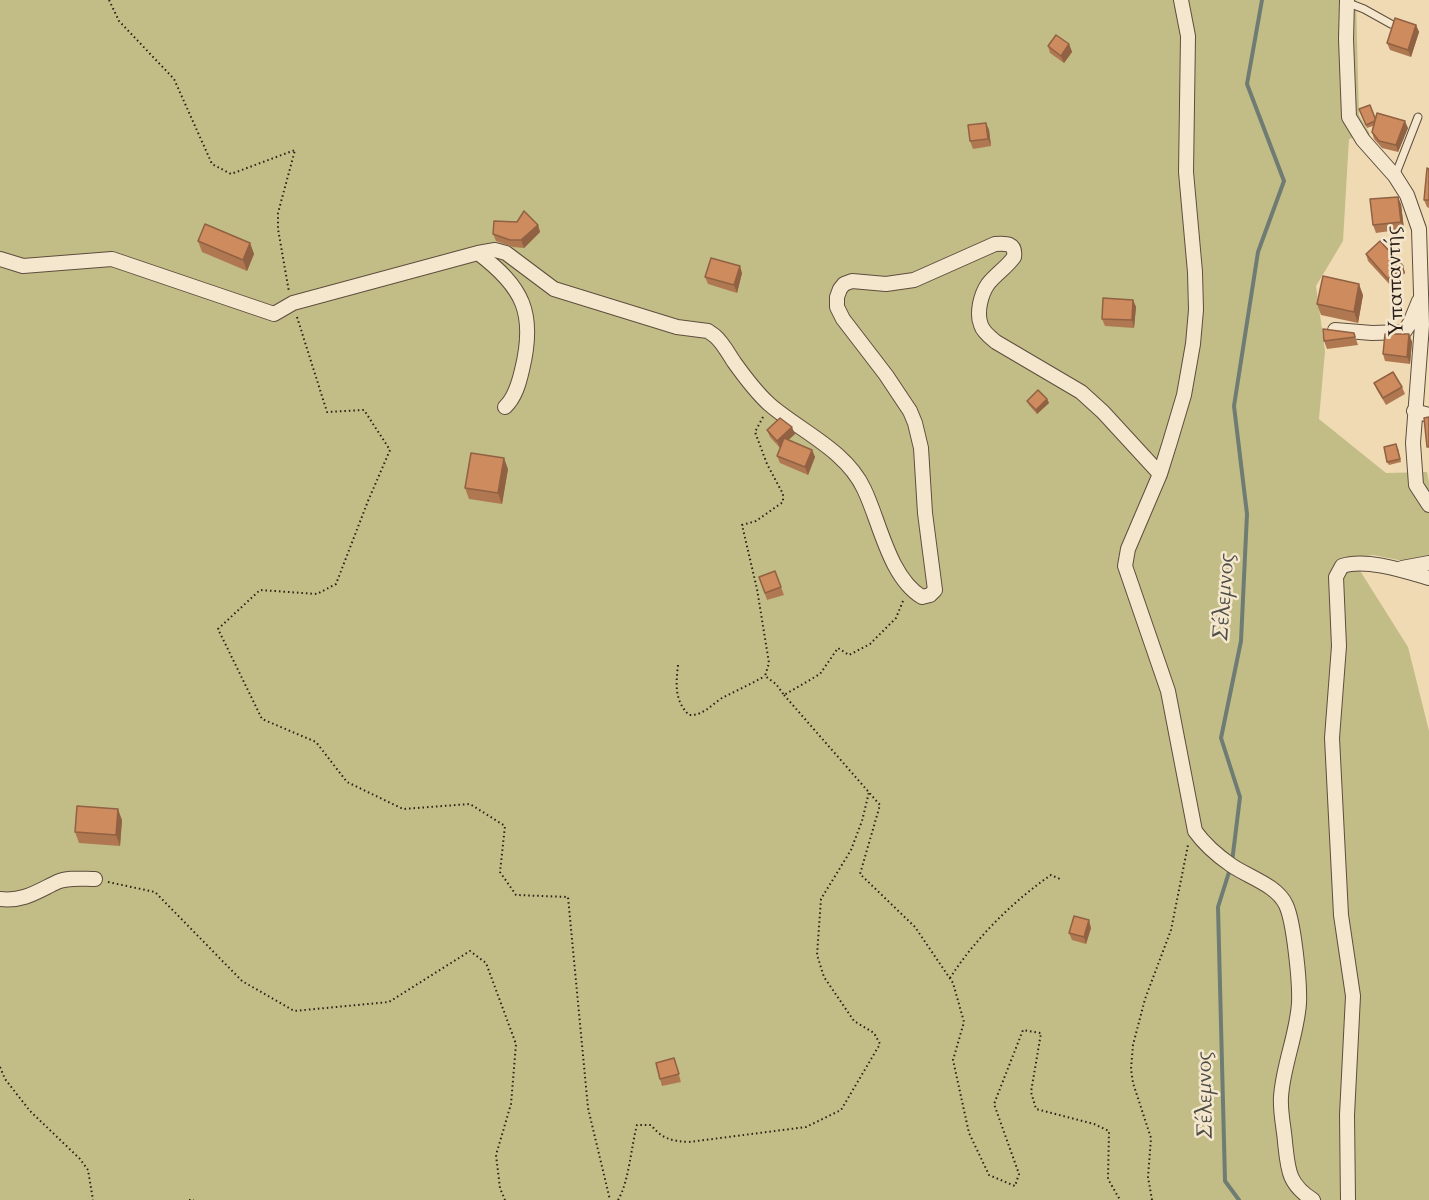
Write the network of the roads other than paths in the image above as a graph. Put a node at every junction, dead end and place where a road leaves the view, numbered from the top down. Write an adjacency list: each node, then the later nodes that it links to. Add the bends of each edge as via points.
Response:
1 (1181, 0): 15 (street, via 1188,36 1186,172 1196,309 1184,395)
2 (1346, 1): 3 (lane); 5 (street, Υπαπαντής, via 1349,117 1363,140)
3 (1391, 24)
4 (1418, 117): 5 (lane)
5 (1395, 176): 6 (street, Υπαπαντής)
6 (1424, 229): 9 (street, Υπαπαντής)
7 (478, 253): 8 (street, via 293,303 274,314 112,259 23,266); 12 (street, via 507,277 521,300 526,319 521,374 513,398); 15 (street, via 506,253 554,289 677,327 708,331 720,340 769,404 834,453 857,478 893,561 922,597 935,590 915,423 843,319 837,297 844,284 914,280 995,244 1011,245 1014,257 987,285 979,313 981,325 996,342 1081,392)
8 (0, 259)
9 (1425, 279): 10 (street, Υπαπαντής)
10 (1422, 294): 11 (street, via 1404,332); 13 (street, Υπαπαντής)
11 (1335, 330)
12 (505, 407)
13 (1414, 411): 14 (street); 16 (street, Υπαπαντής, via 1414,478)
14 (1429, 415)
15 (1160, 474): 22 (street, via 1128,549 1125,566 1168,691 1195,831 1231,865 1282,898 1290,919 1299,1003 1281,1099 1288,1171 1293,1182)
16 (1429, 505)
17 (1429, 563): 18 (street)
18 (1398, 569): 19 (street); 23 (street, via 1348,564 1342,566 1336,577 1340,646 1332,738 1341,915 1353,996 1347,1115)
19 (1429, 578)
20 (95, 879): 21 (street, via 59,881 27,897)
21 (0, 898)
22 (1313, 1200)
23 (1348, 1200)

